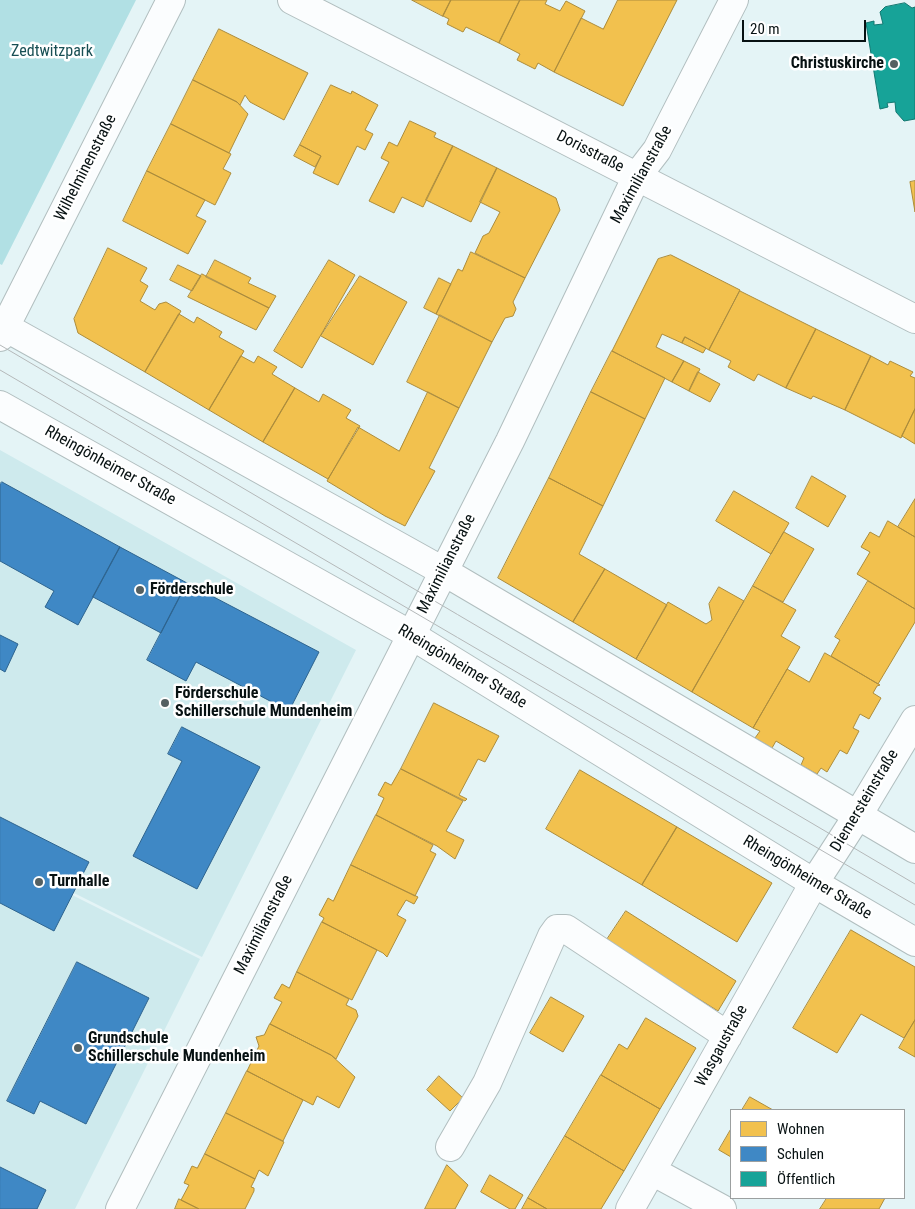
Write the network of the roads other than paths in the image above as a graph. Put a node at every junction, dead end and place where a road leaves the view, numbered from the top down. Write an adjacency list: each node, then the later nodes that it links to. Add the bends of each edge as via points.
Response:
1 (171, 0): 6 (street, Wilhelminenstraße)
2 (292, 0): 4 (street, Dorisstraße)
3 (734, 0): 4 (street, Maximilianstraße, via 657,150)
4 (637, 176): 5 (street, Dorisstraße); 8 (street, Maximilianstraße)
5 (915, 319)
6 (2, 328): 8 (street)
7 (0, 405): 9 (street, Rheingönheimer Straße)
8 (443, 571): 9 (street, Maximilianstraße); 11 (street)
9 (411, 635): 13 (street, Rheingönheimer Straße); 18 (street, Maximilianstraße)
10 (915, 720): 11 (street, Diemersteinstraße)
11 (858, 815): 12 (street); 13 (street, Diemersteinstraße)
12 (915, 849)
13 (814, 883): 14 (street, Rheingönheimer Straße); 15 (street, Wasgaustraße)
14 (915, 942)
15 (728, 1036): 16 (street, via 566,929 557,929 487,1083); 17 (street, Wasgaustraße)
16 (450, 1147)
17 (652, 1171): 19 (street, Wasgaustraße); 20 (street)
18 (120, 1209)
19 (630, 1209)
20 (722, 1209)

